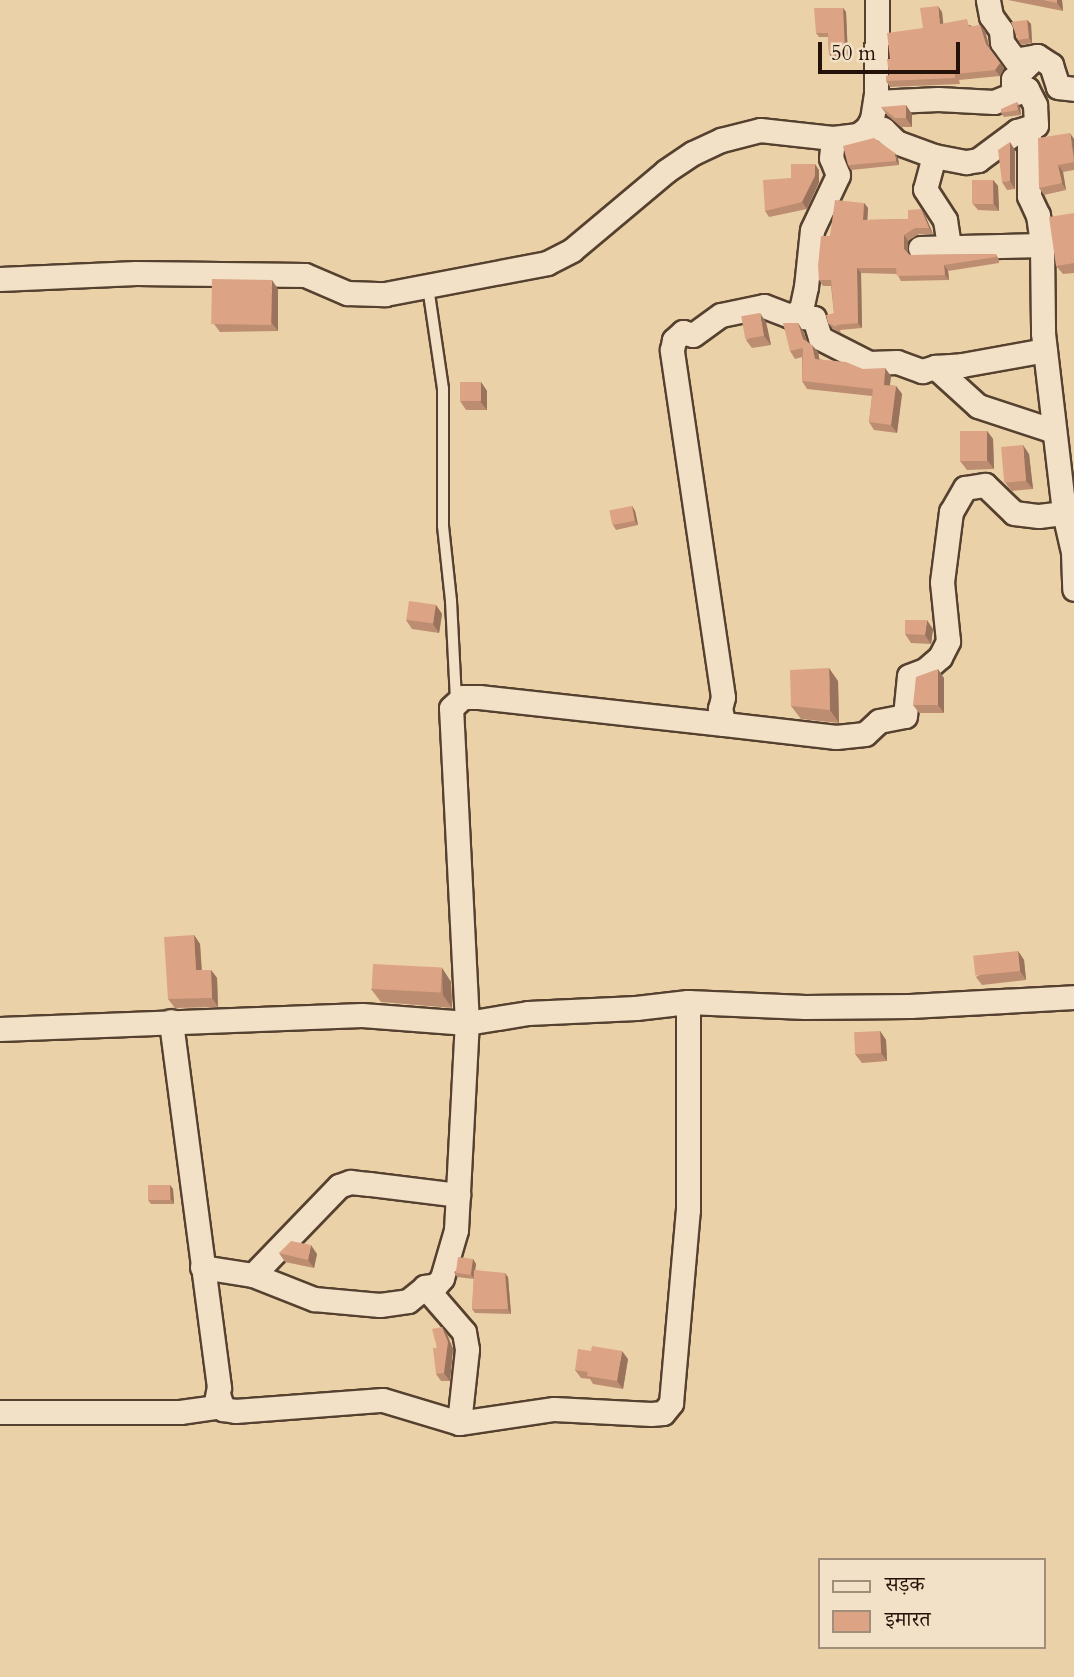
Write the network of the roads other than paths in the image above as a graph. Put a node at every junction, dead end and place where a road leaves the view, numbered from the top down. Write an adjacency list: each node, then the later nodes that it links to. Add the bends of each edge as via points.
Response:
1 (877, 0): 6 (street)
2 (988, 0): 3 (street, via 1002,42 1015,60)
3 (1037, 56): 4 (street, via 1013,79 1013,89); 5 (street, via 1051,65 1058,87)
4 (1027, 89): 6 (street, via 994,102); 8 (street, via 1035,105 1036,125)
5 (1074, 89)
6 (875, 102): 7 (street)
7 (867, 128): 9 (street, via 858,135); 10 (street, via 883,129 896,142)
8 (1017, 131): 10 (street, via 978,160); 12 (street, via 1029,137 1029,196 1038,215)
9 (833, 138): 15 (street, via 760,130 720,140 666,172 572,250 529,268); 16 (street, via 831,158 838,175 812,230 804,302)
10 (934, 156): 11 (street, via 925,189 945,220)
11 (949, 245): 12 (street); 13 (street)
12 (1042, 245): 17 (street)
13 (920, 248)
14 (0, 279): 15 (street, via 136,273 305,275 347,293 385,294)
15 (428, 287): 22 (lane, via 443,389 443,526)
16 (790, 316): 18 (street, via 814,318 820,338 869,363 897,362 922,372); 23 (street, via 764,306 721,315 674,340 672,350)
17 (1045, 350): 18 (street); 19 (street)
18 (935, 367): 19 (street, via 978,406)
19 (1054, 431): 20 (street)
20 (1064, 513): 21 (street); 23 (street, via 1014,513 985,485 965,488 951,512 942,582 948,641 940,657 909,676 905,716 879,721 865,734 836,737)
21 (1073, 571)
22 (456, 701): 23 (street, via 479,697); 27 (street, via 451,723)
23 (724, 724)
24 (1074, 996): 25 (street, via 858,1006)
25 (688, 1002): 27 (street, via 528,1013); 35 (street, via 688,1210 671,1404 663,1413 554,1409)
26 (171, 1021): 27 (street, via 362,1015); 28 (street); 30 (street)
27 (467, 1023): 29 (street)
28 (0, 1029)
29 (458, 1195): 31 (street, via 350,1182 339,1186); 32 (street, via 448,1267 436,1286)
30 (202, 1267): 31 (street); 33 (street)
31 (253, 1275): 32 (street, via 314,1299 380,1305 408,1301)
32 (425, 1287): 35 (street, via 464,1332 467,1349)
33 (218, 1394): 34 (street, via 215,1407 205,1410); 35 (street, via 223,1409 235,1411 383,1400)
34 (0, 1412)
35 (459, 1423)

